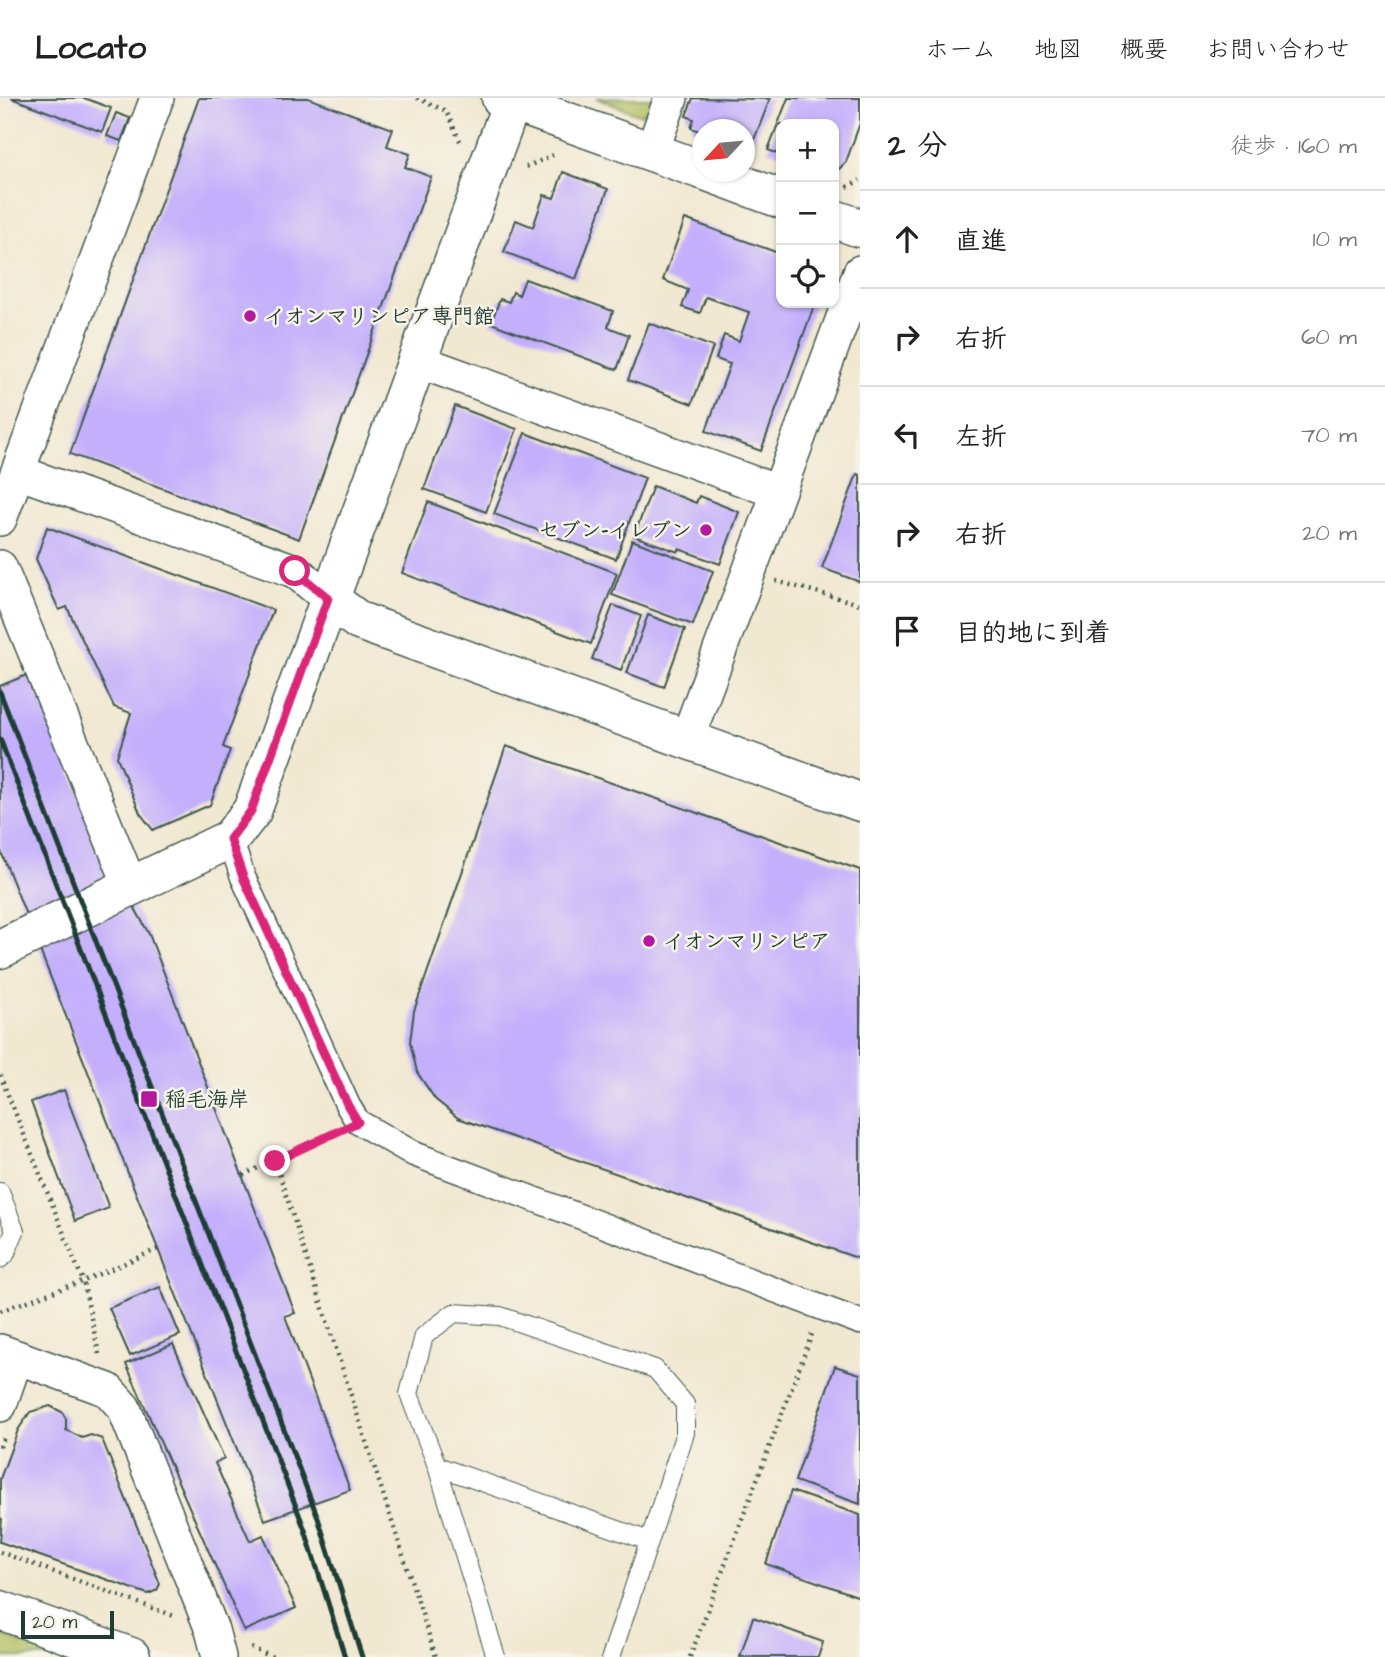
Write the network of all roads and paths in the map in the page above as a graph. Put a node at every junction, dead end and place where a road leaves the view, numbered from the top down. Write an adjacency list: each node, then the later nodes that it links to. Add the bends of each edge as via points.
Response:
1 (157, 98): 14 (street)
2 (671, 98): 4 (street)
3 (506, 100): 4 (street); 13 (street)
4 (652, 151): 6 (street)
5 (561, 153): 7 (path)
6 (692, 166)
7 (518, 171)
8 (735, 182): 9 (street)
9 (776, 197)
10 (839, 221): 11 (street)
11 (860, 229)
12 (860, 272): 15 (street)
13 (418, 361): 15 (street); 19 (street)
14 (19, 472): 16 (street); 19 (street, via 295,571)
15 (778, 492): 22 (street)
16 (0, 519)
17 (0, 567): 21 (street)
18 (769, 579): 20 (path)
19 (328, 598): 22 (street, via 359,621); 24 (street, via 251,811)
20 (860, 604)
21 (11, 624): 25 (street)
22 (687, 739): 23 (street)
23 (860, 802)
24 (230, 839): 25 (street); 28 (street, via 243,877)
25 (130, 885): 26 (street)
26 (0, 949)
27 (0, 1075): 34 (path)
28 (358, 1122): 29 (path); 35 (street, via 414,1154)
29 (275, 1161): 30 (path); 49 (path)
30 (243, 1175)
31 (0, 1192): 33 (lane, via 15,1231)
32 (158, 1249): 34 (path)
33 (0, 1259)
34 (83, 1281): 36 (path); 39 (path)
35 (822, 1308): 37 (street); 52 (path)
36 (0, 1311)
37 (860, 1322)
38 (8, 1354): 40 (street); 48 (street, via 108,1390 124,1408)
39 (101, 1361)
40 (3, 1420): 41 (path)
41 (0, 1447)
42 (437, 1466): 43 (lane); 43 (lane, via 409,1394 424,1336 454,1313 500,1316 655,1369 685,1404 684,1433); 50 (lane)
43 (649, 1541): 51 (lane)
44 (0, 1552): 46 (path)
45 (0, 1610): 47 (street)
46 (181, 1619)
47 (131, 1657)
48 (219, 1657)
49 (436, 1657)
50 (496, 1657)
51 (611, 1657)
52 (690, 1657)

